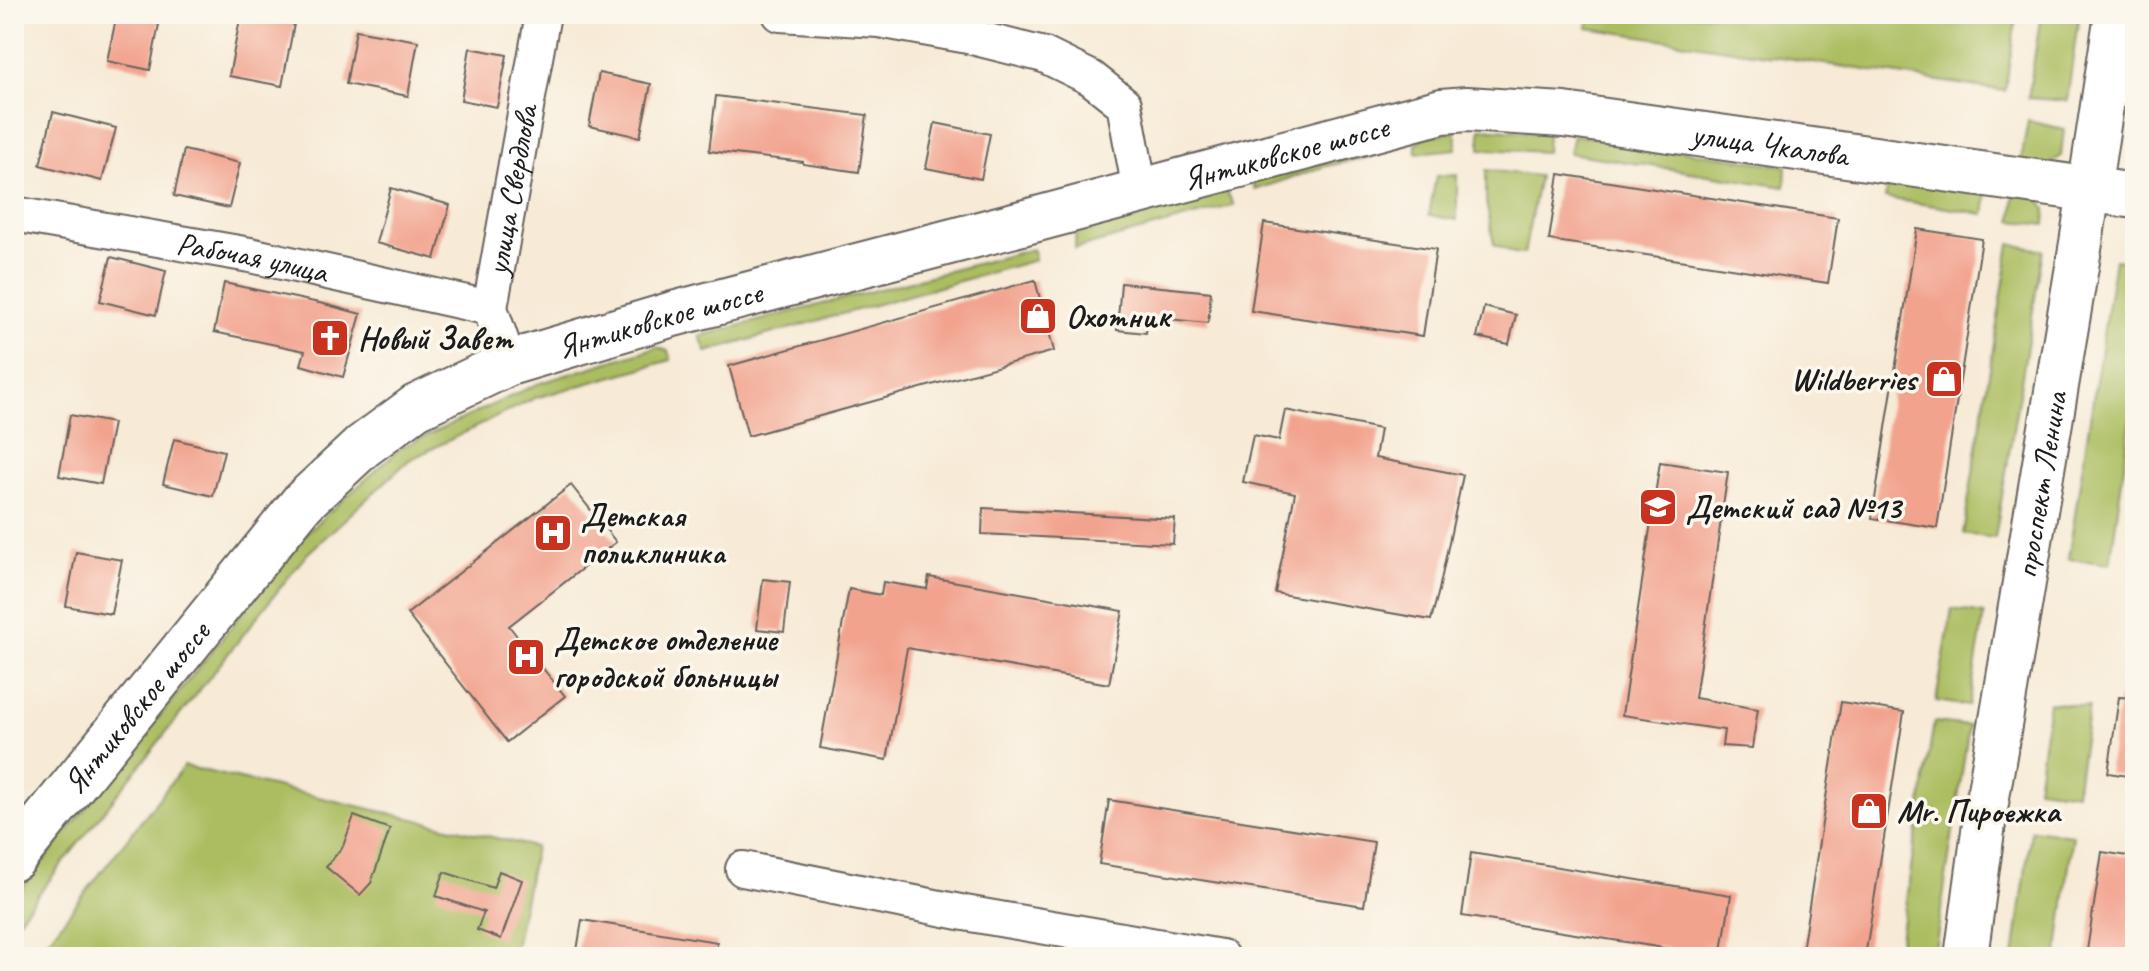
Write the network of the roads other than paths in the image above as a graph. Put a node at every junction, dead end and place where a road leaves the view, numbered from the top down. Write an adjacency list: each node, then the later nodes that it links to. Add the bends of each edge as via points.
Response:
1 (543, 14): 9 (street, улица Свердлова)
2 (780, 14): 6 (street, via 879,20 968,36 1044,55 1091,78 1124,104)
3 (2116, 14): 5 (street, проспект Ленина)
4 (1403, 120): 5 (main road, улица Чкалова, via 1467,109 1564,115); 6 (main road, Янтиковское шоссе)
5 (2089, 189): 7 (main road, улица Чкалова); 14 (street, проспект Ленина)
6 (1140, 191): 10 (main road, Янтиковское шоссе, via 673,314)
7 (2135, 196)
8 (14, 214): 9 (street, Рабочая улица, via 250,255)
9 (490, 308): 10 (street, улица Свердлова)
10 (509, 363): 11 (main road, Янтиковское шоссе, via 416,407 363,446 303,502)
11 (14, 858)
12 (743, 869): 13 (street)
13 (1221, 957)
14 (1966, 957)

